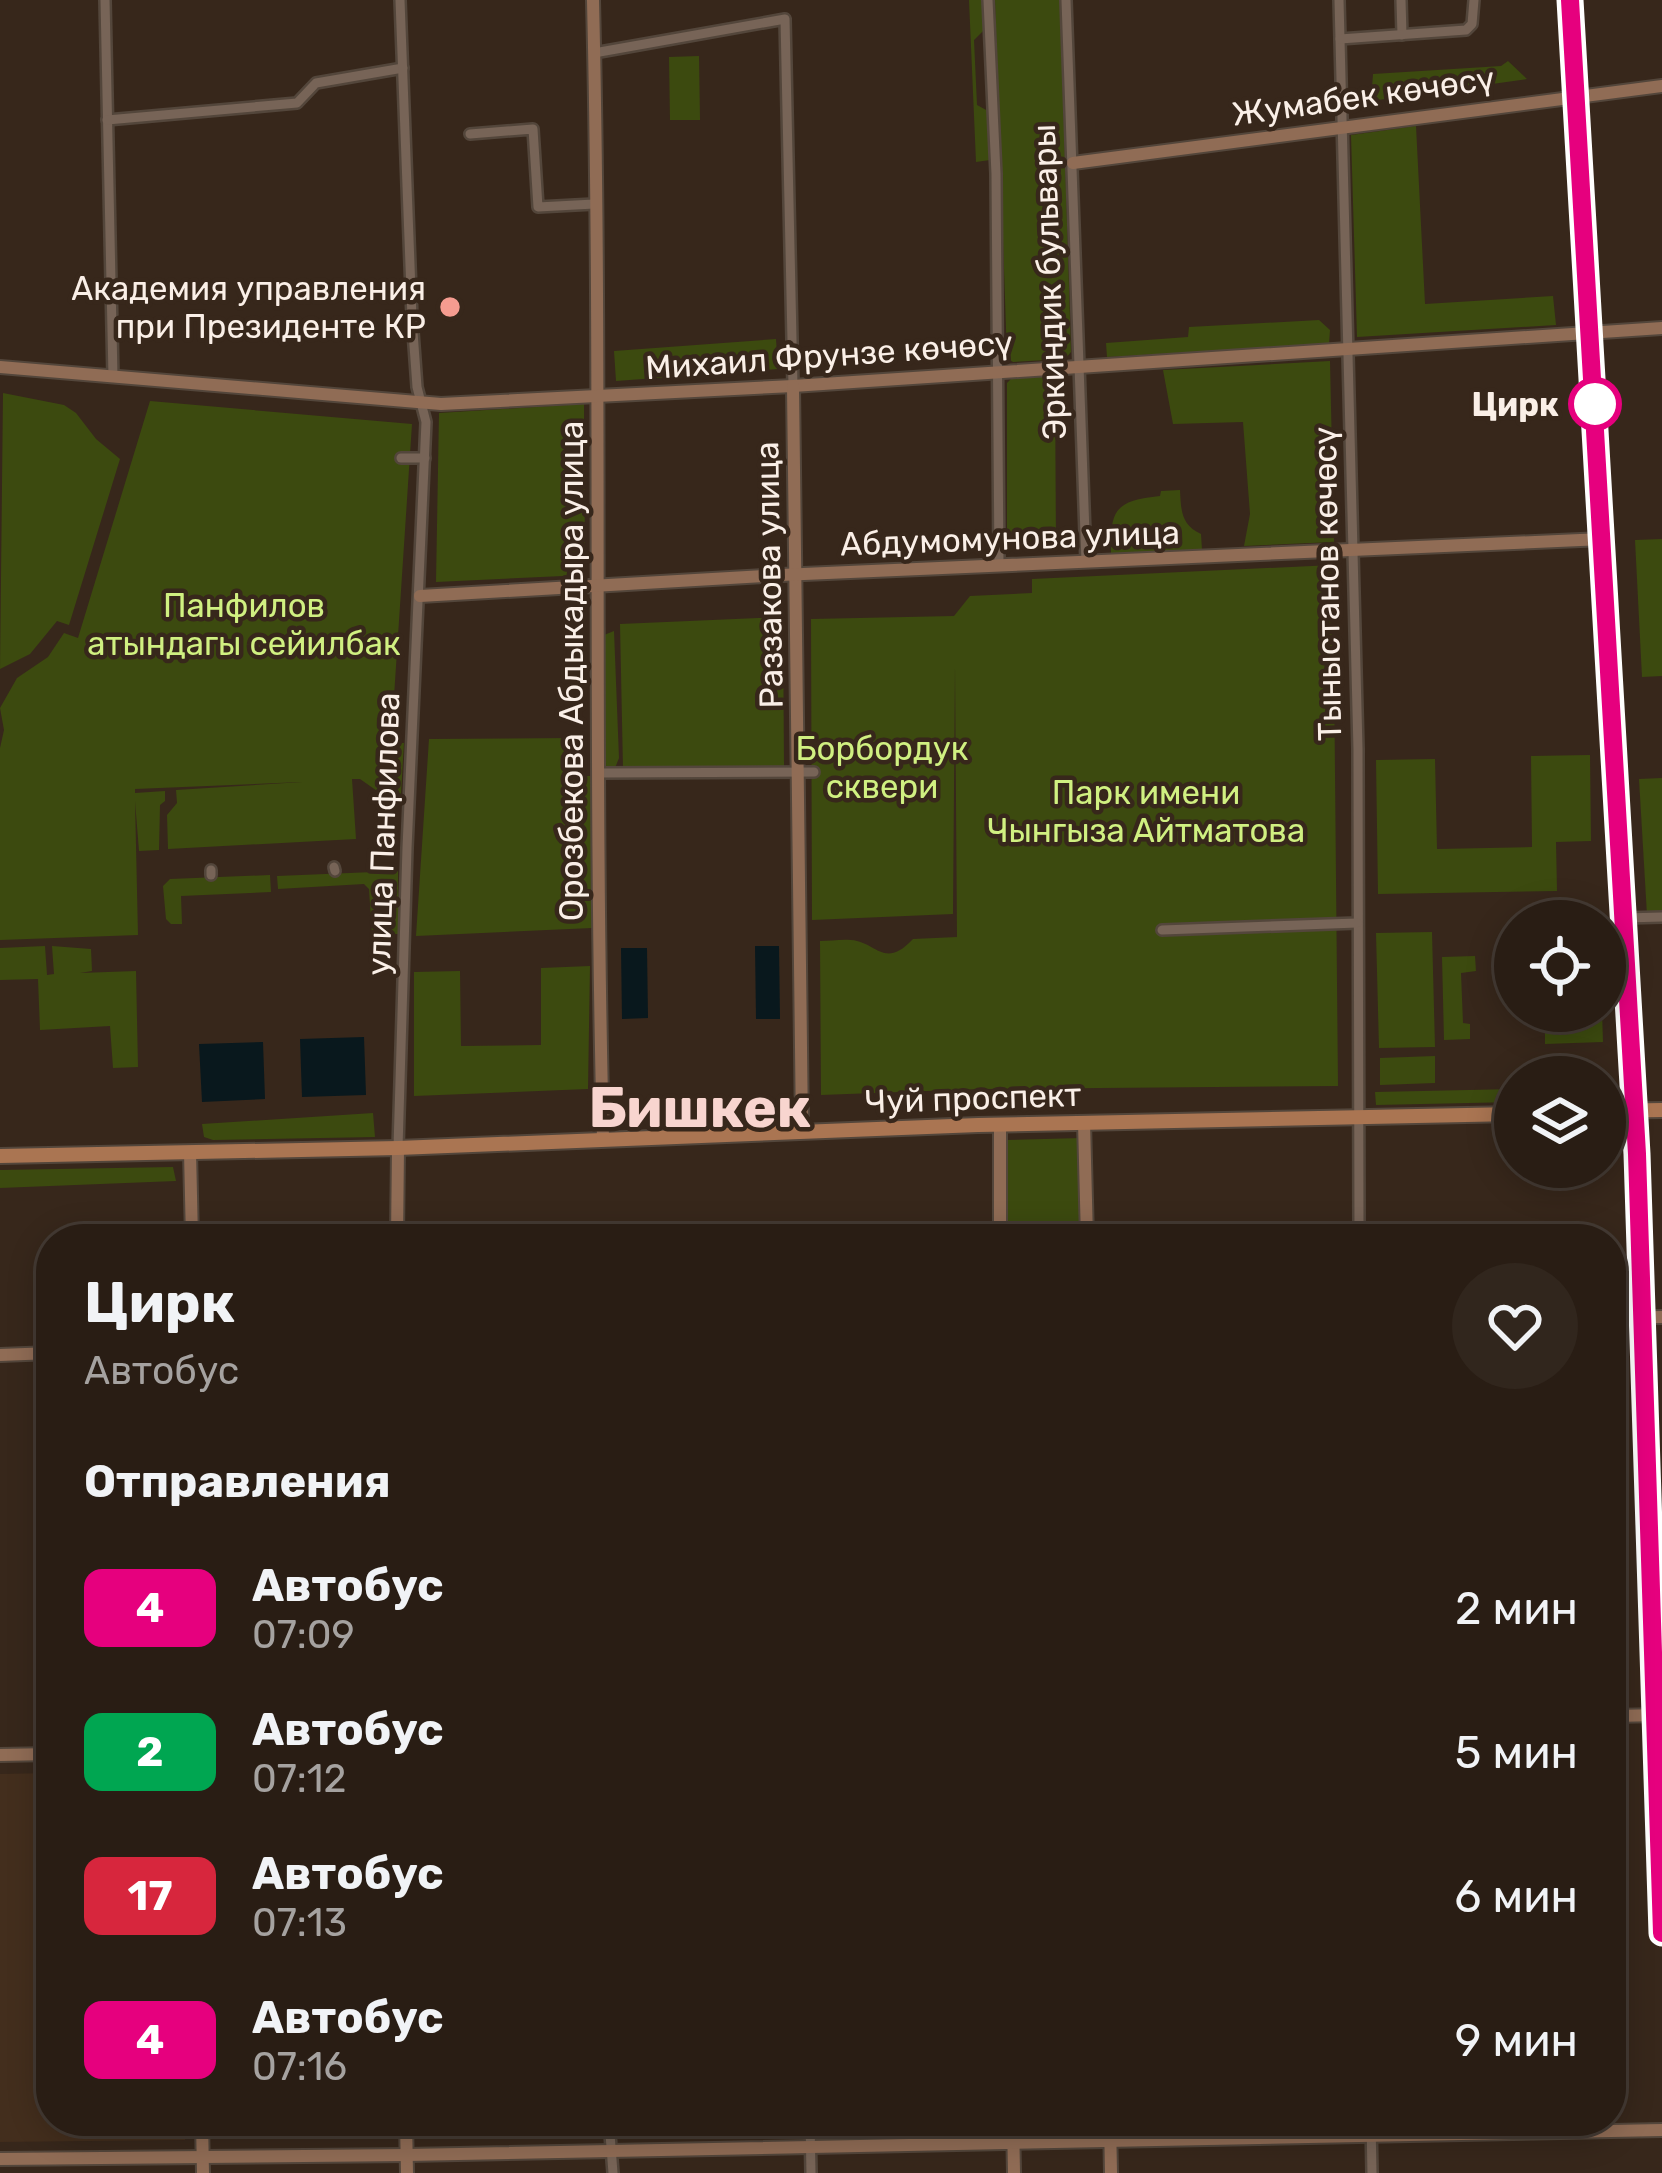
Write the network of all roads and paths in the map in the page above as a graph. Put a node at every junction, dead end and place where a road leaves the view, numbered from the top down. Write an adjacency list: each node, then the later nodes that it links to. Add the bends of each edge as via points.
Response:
1 (105, 0): 16 (street)
2 (400, 0): 13 (street, улица Панфилова)
3 (593, 0): 12 (street, Орозбекова Абдыкадыра улица)
4 (988, 0): 26 (street, Эркиндик бульвары)
5 (1066, 0): 19 (street, Эркиндик бульвары)
6 (1340, 0): 11 (street, Тыныстанов көчөсү)
7 (1401, 0): 10 (street)
8 (1474, 0): 10 (street, via 1466,30)
9 (1570, 0): 15 (main road)
10 (1402, 35): 11 (street)
11 (1340, 39): 17 (street, Тыныстанов көчөсү)
12 (594, 53): 20 (street, Орозбекова Абдыкадыра улица); 28 (street, Раззакова улица, via 785,19)
13 (403, 68): 16 (street, via 316,83 297,103); 30 (street, улица Панфилова)
14 (1662, 86): 15 (street, Жумабек көчөсү)
15 (1577, 94): 17 (street, Жумабек көчөсү); 22 (main road)
16 (107, 119): 27 (street)
17 (1341, 126): 19 (street, Жумабек көчөсү); 23 (street, Тыныстанов көчөсү)
18 (470, 134): 20 (street, via 533,129 538,208)
19 (1072, 163): 24 (street, Эркиндик бульвары)
20 (594, 204): 29 (street, Орозбекова Абдыкадыра улица)
21 (1662, 328): 22 (street, Михаил Фрунзе көчөсү)
22 (1592, 333): 23 (street, Михаил Фрунзе көчөсү); 33 (main road)
23 (1349, 350): 24 (street, Михаил Фрунзе көчөсү); 34 (street, Тыныстанов көчөсү)
24 (1079, 366): 26 (street, Михаил Фрунзе көчөсү); 35 (street, Эркиндик бульвары)
25 (0, 367): 27 (street, Михаил Фрунзе көчөсү)
26 (999, 371): 28 (street, Михаил Фрунзе көчөсү); 36 (street, Эркиндик бульвары)
27 (113, 377): 30 (street, Михаил Фрунзе көчөсү)
28 (793, 386): 29 (street, Михаил Фрунзе көчөсү); 37 (street, Раззакова улица)
29 (598, 396): 30 (street, Михаил Фрунзе көчөсү); 38 (street, Орозбекова Абдыкадыра улица)
30 (422, 404): 32 (street, улица Панфилова)
31 (401, 458): 32 (street)
32 (425, 458): 39 (street, улица Панфилова)
33 (1604, 539): 34 (street, Абдумомунова улица); 42 (main road)
34 (1354, 552): 35 (street, Абдумомунова улица); 45 (street, Тыныстанов көчөсү)
35 (1086, 562): 36 (street, Абдумомунова улица)
36 (999, 566): 37 (street, Абдумомунова улица)
37 (797, 574): 38 (street, Абдумомунова улица); 41 (street, Раззакова улица)
38 (598, 585): 39 (street, Абдумомунова улица); 40 (street, Орозбекова Абдыкадыра улица)
39 (420, 596): 57 (street, улица Панфилова)
40 (598, 772): 41 (street); 56 (street, Орозбекова Абдыкадыра улица)
41 (807, 772): 55 (street, Раззакова улица)
42 (1624, 900)
43 (1662, 917): 44 (street)
44 (1626, 919)
45 (1357, 923): 46 (street); 52 (street, Тыныстанов көчөсү)
46 (1162, 930)
47 (1626, 938): 50 (main road)
48 (1662, 1110): 50 (main road)
49 (1626, 1111): 50 (main road)
50 (1635, 1111): 65 (main road)
51 (1494, 1115): 52 (main road, Чуй проспект)
52 (1357, 1118): 53 (main road, Чуй проспект); 64 (street, Тыныстанов көчөсү)
53 (1084, 1122): 54 (main road, Чуй проспект); 63 (street)
54 (1000, 1124): 55 (main road, Чуй проспект); 62 (street)
55 (802, 1130): 56 (main road, Чуй проспект)
56 (603, 1138): 57 (main road, Чуй проспект)
57 (398, 1148): 58 (main road, Чуй проспект); 61 (street, улица Панфилова)
58 (190, 1152): 59 (main road, Чуй проспект); 60 (street)
59 (0, 1156)
60 (192, 1224)
61 (397, 1224)
62 (1000, 1224)
63 (1087, 1224)
64 (1359, 1224)
65 (1642, 1317): 66 (street); 67 (street); 71 (main road)
66 (1662, 1317)
67 (1626, 1318)
68 (36, 1354): 69 (street)
69 (0, 1355)
70 (1626, 1716): 71 (street)
71 (1659, 1716): 74 (main road)
72 (36, 1754): 73 (street)
73 (0, 1755)
74 (1661, 1891): 75 (main road)
75 (1662, 1934)
76 (1662, 2130): 77 (street)
77 (1626, 2131)
78 (202, 2136): 90 (street)
79 (406, 2136): 89 (street)
80 (609, 2136): 88 (street)
81 (811, 2136): 87 (street)
82 (1013, 2136): 86 (street)
83 (1111, 2136): 85 (street)
84 (1371, 2136): 85 (street); 98 (street)
85 (1111, 2142): 86 (street); 97 (street)
86 (1013, 2144): 87 (street); 96 (street)
87 (811, 2148): 88 (street); 95 (street)
88 (610, 2152): 89 (street); 94 (street)
89 (407, 2156): 90 (street); 93 (street)
90 (202, 2157): 91 (street); 92 (street)
91 (0, 2159)
92 (203, 2173)
93 (407, 2173)
94 (613, 2173)
95 (811, 2173)
96 (1014, 2173)
97 (1112, 2173)
98 (1372, 2173)

